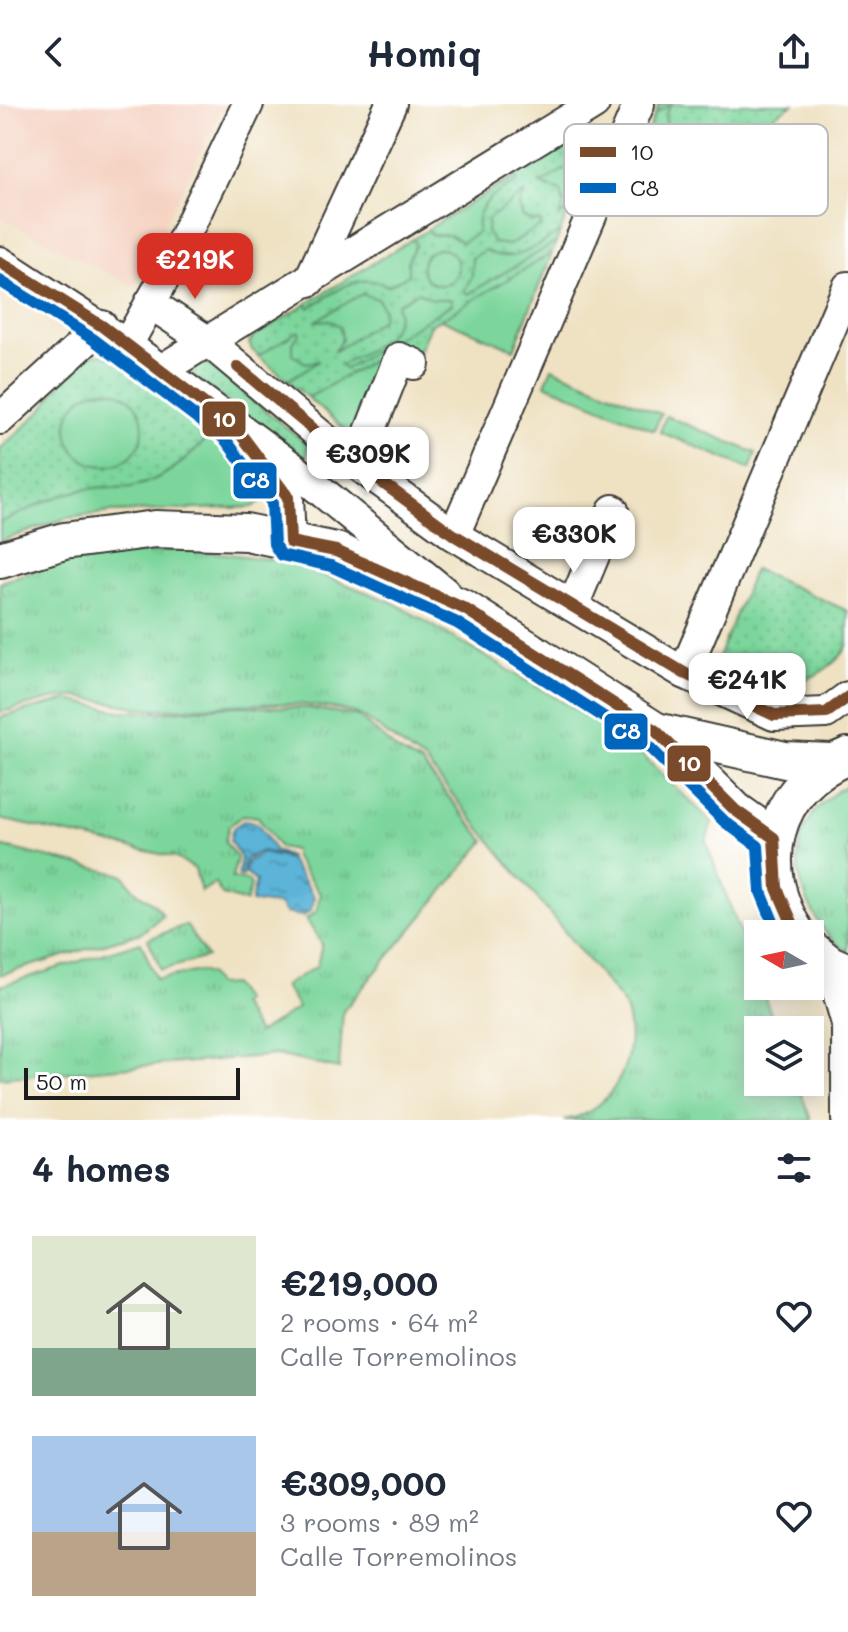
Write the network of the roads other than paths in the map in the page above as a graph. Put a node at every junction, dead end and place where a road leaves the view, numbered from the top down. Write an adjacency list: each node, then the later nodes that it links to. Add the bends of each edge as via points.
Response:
1 (248, 104): 10 (street)
2 (391, 104): 8 (street)
3 (594, 104): 8 (street)
4 (639, 104): 5 (street)
5 (630, 124)
6 (591, 216): 20 (street)
7 (0, 262): 11 (street)
8 (309, 281): 12 (street)
9 (848, 287): 25 (street)
10 (150, 303): 12 (street); 13 (street)
11 (102, 326): 13 (street); 16 (street)
12 (210, 343): 15 (street); 18 (street)
13 (127, 345): 15 (street)
14 (414, 364): 18 (street, via 399,358)
15 (161, 370): 17 (street)
16 (0, 419)
17 (236, 428): 21 (street, via 288,497); 24 (street, via 292,467)
18 (357, 464): 20 (street)
19 (613, 510): 23 (street)
20 (454, 535): 23 (street)
21 (290, 542): 22 (main road, via 246,532 155,529 64,541); 24 (main road, via 336,551)
22 (0, 560)
23 (573, 606): 25 (street)
24 (465, 609): 27 (main road)
25 (684, 673): 26 (street, via 774,715 826,713)
26 (848, 697)
27 (656, 731): 28 (main road, via 785,760); 29 (main road, via 735,810)
28 (840, 759): 29 (main road, via 807,780)
29 (774, 838): 30 (main road, via 772,875)
30 (788, 920)
31 (829, 961): 32 (street, via 847,1024)
32 (847, 1120)

